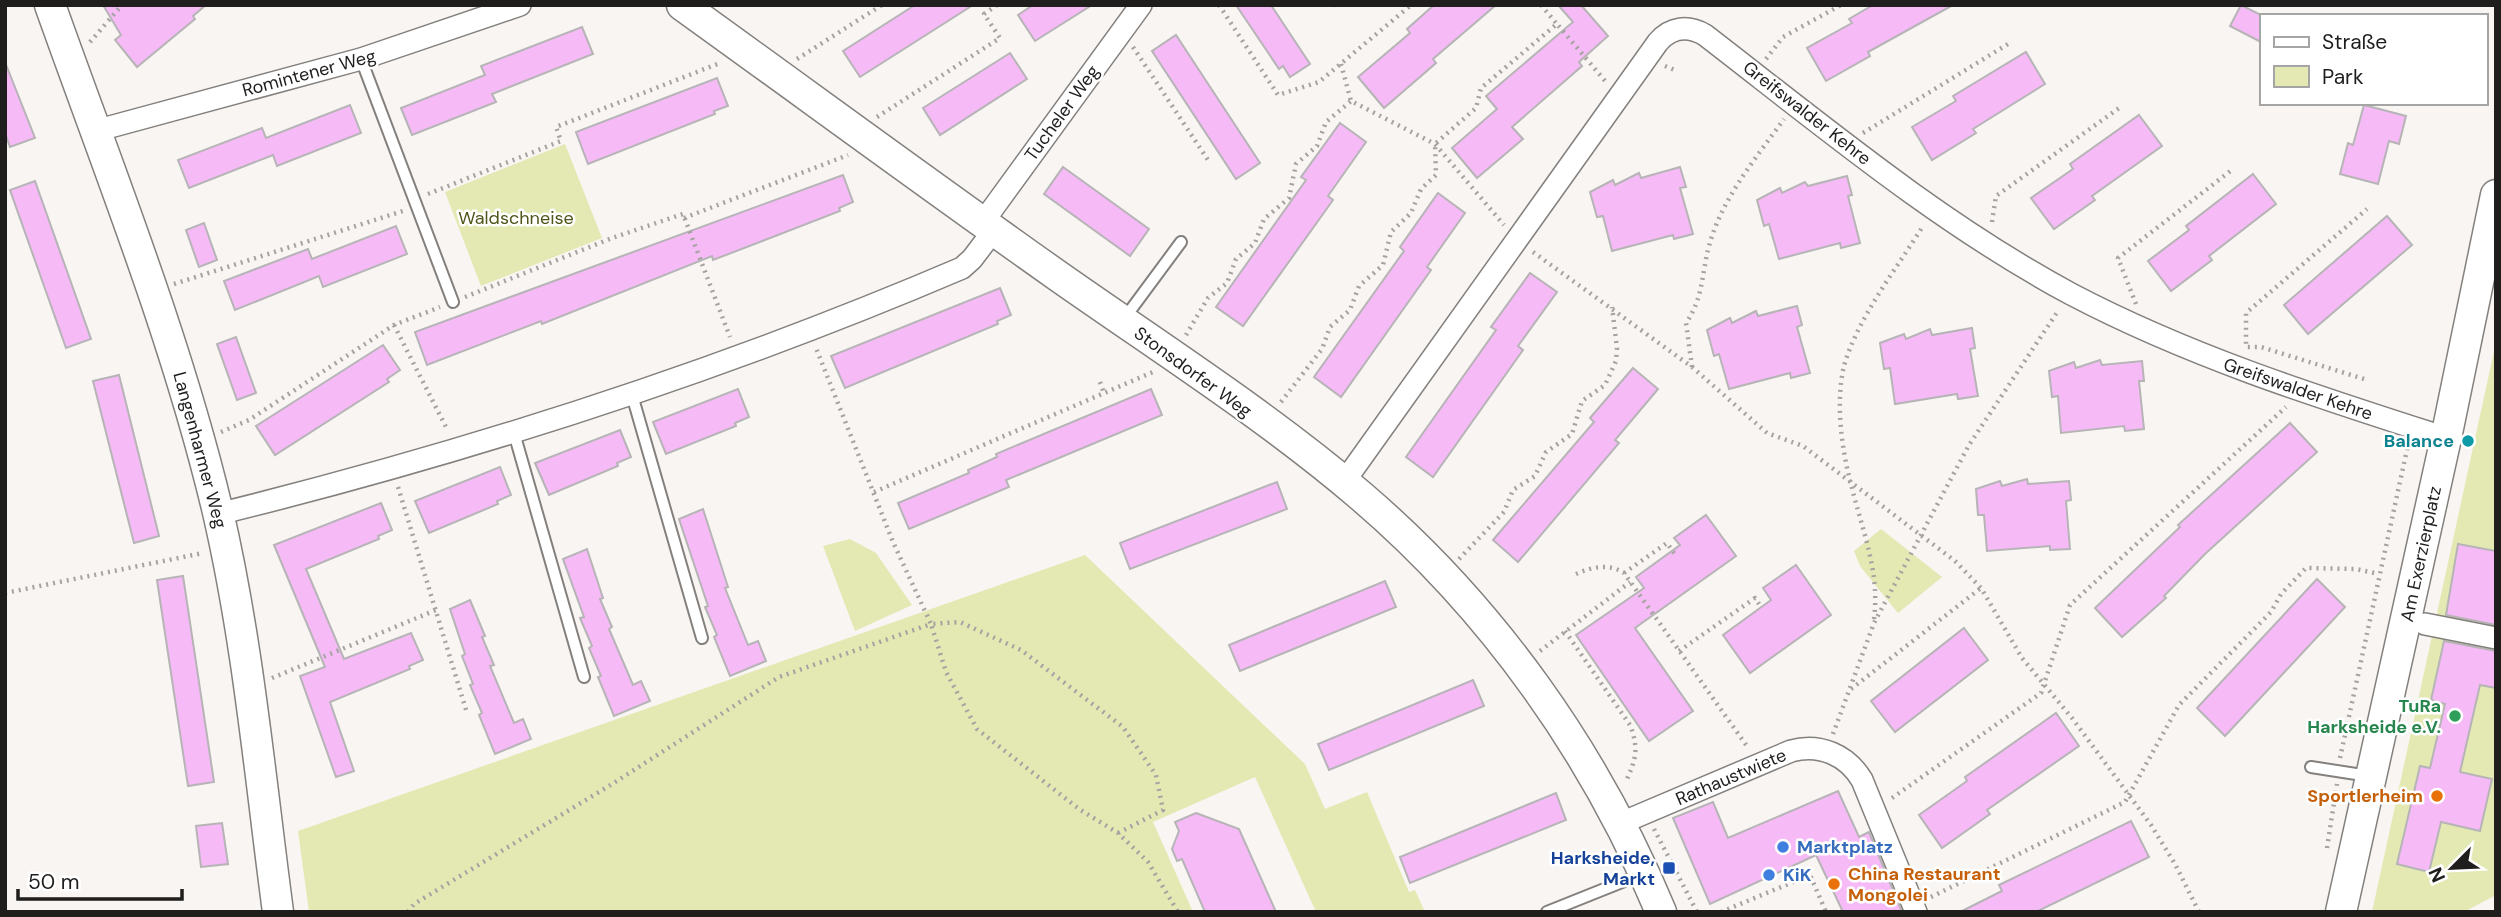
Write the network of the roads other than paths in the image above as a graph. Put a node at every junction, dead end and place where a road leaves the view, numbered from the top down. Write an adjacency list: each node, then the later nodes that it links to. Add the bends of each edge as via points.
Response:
1 (50, 5): 6 (main road, Langenharmer Weg)
2 (520, 5): 5 (street, Romintener Weg)
3 (682, 5): 8 (main road, Stonsdorfer Weg)
4 (1141, 5): 8 (street, Tucheler Weg)
5 (361, 59): 6 (street, Romintener Weg); 10 (lane)
6 (94, 131): 16 (main road, Langenharmer Weg, via 180,373)
7 (2496, 195): 14 (main road, Am Exerzierplatz)
8 (989, 226): 11 (main road, Stonsdorfer Weg); 12 (street, via 965,266)
9 (1181, 242): 11 (lane)
10 (453, 302)
11 (1122, 321): 15 (main road, Stonsdorfer Weg)
12 (632, 395): 13 (street); 18 (lane)
13 (514, 433): 16 (street); 20 (lane)
14 (2446, 438): 15 (street, Greifswalder Kehre, via 2215,361 2070,293 1933,209 1702,33 1680,29 1660,39); 22 (main road, Am Exerzierplatz)
15 (1344, 482): 23 (main road, Stonsdorfer Weg, via 1420,551 1501,642 1560,722)
16 (218, 514): 26 (main road, Langenharmer Weg, via 249,688)
17 (2425, 624): 19 (street)
18 (702, 638)
19 (2496, 638)
20 (584, 677)
21 (2311, 767): 22 (lane)
22 (2372, 776): 29 (main road, Am Exerzierplatz)
23 (1619, 824): 24 (main road); 25 (street, Rathaustwiete, via 1797,750 1826,751 1852,766 1862,780)
24 (1644, 873): 27 (lane); 28 (main road)
25 (1914, 909)
26 (278, 912)
27 (1548, 912)
28 (1661, 912)
29 (2341, 912)

